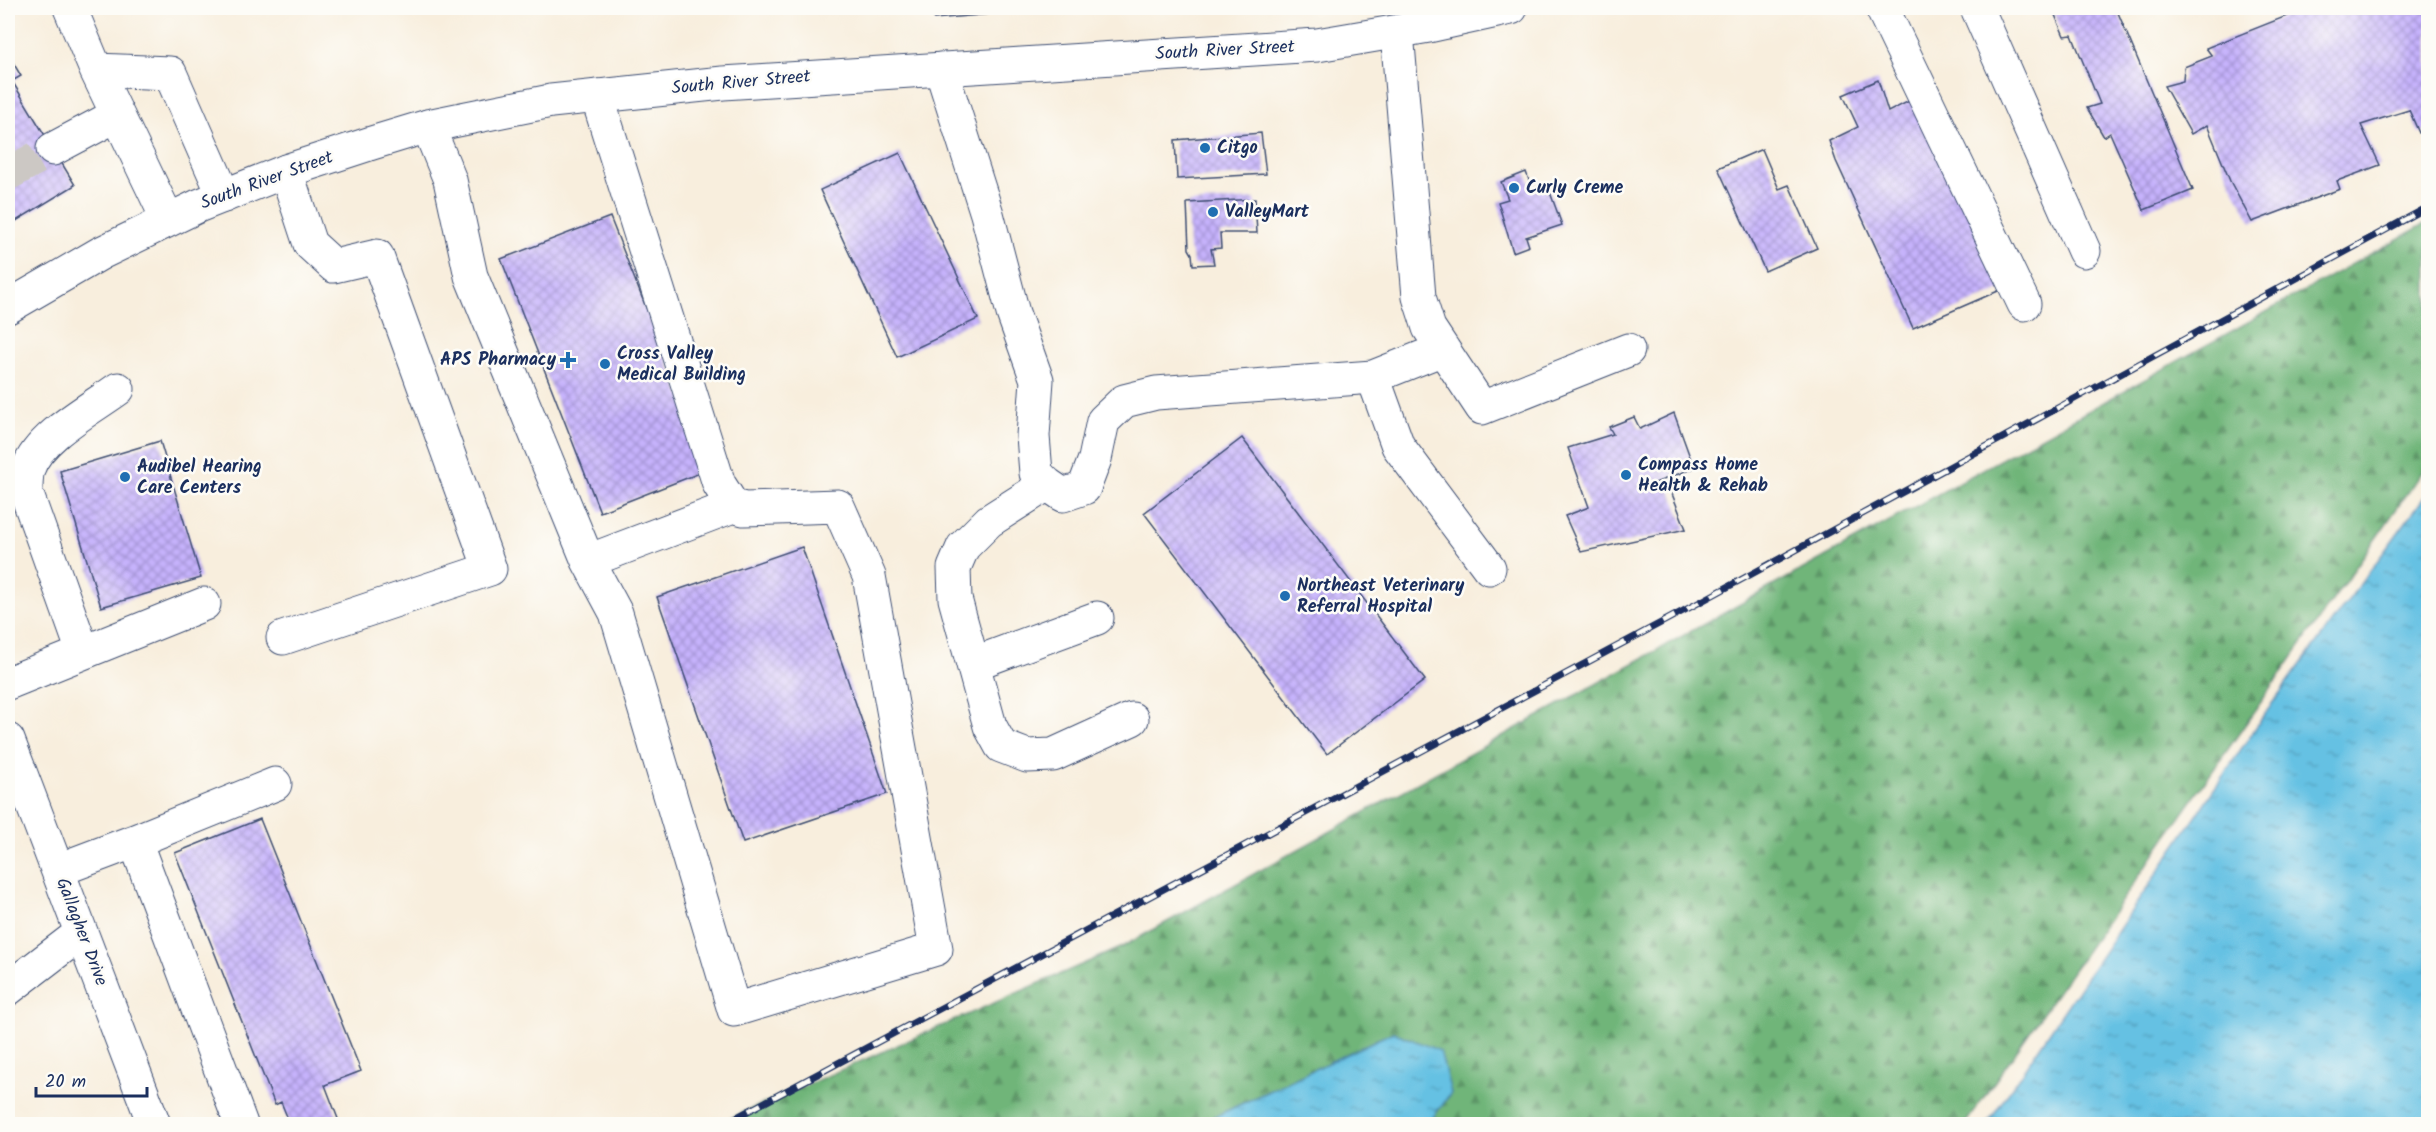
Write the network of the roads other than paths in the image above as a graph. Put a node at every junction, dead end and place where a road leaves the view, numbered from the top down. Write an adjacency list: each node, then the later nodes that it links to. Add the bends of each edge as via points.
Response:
1 (70, 8): 8 (main road)
2 (1511, 8): 5 (main road, South River Street)
3 (1882, 8): 17 (main road)
4 (1977, 8): 16 (main road)
5 (1426, 17): 6 (main road, South River Street)
6 (1396, 32): 7 (main road, South River Street, via 1317,45); 19 (main road, via 1419,297 1429,328)
7 (941, 69): 9 (main road, South River Street, via 723,83); 23 (main road, via 987,214 1013,313 1038,380 1033,436 1036,473)
8 (96, 70): 10 (main road); 14 (main road, via 170,72)
9 (597, 96): 11 (main road, South River Street); 24 (main road)
10 (117, 115): 12 (main road); 15 (main road)
11 (428, 126): 13 (main road, South River Street); 25 (main road, via 450,180 471,276)
12 (53, 149)
13 (286, 171): 14 (main road, South River Street); 29 (main road, via 310,244 326,259 334,266 377,256 490,569)
14 (224, 196): 15 (main road, South River Street)
15 (168, 220): 18 (main road, South River Street, via 101,253)
16 (2084, 251)
17 (2024, 304)
18 (8, 307)
19 (1443, 349): 20 (main road, via 1482,408); 21 (main road)
20 (1628, 350)
21 (1373, 377): 23 (main road, via 1156,393 1124,401 1103,421 1084,488 1063,495); 26 (main road, via 1398,446)
22 (118, 389): 30 (main road, via 47,440 27,470 26,492)
23 (1047, 484): 31 (main road, via 989,521 963,547 954,568 955,599)
24 (726, 495): 25 (main road); 25 (main road, via 744,508 837,506 842,516 869,576 936,950 734,1010 616,614)
25 (588, 561)
26 (1489, 568)
27 (204, 604): 30 (main road)
28 (1096, 618): 31 (main road)
29 (283, 638)
30 (83, 652): 32 (main road)
31 (973, 664): 33 (main road, via 990,726 1001,747 1027,756 1053,755)
32 (8, 683)
33 (1132, 719)
34 (8, 740): 37 (main road, Gallagher Drive)
35 (275, 784): 36 (main road)
36 (135, 841): 37 (main road); 41 (main road)
37 (58, 870): 38 (main road, Gallagher Drive)
38 (81, 933): 39 (main road); 40 (main road, Gallagher Drive)
39 (8, 989)
40 (154, 1125)
41 (241, 1125)

